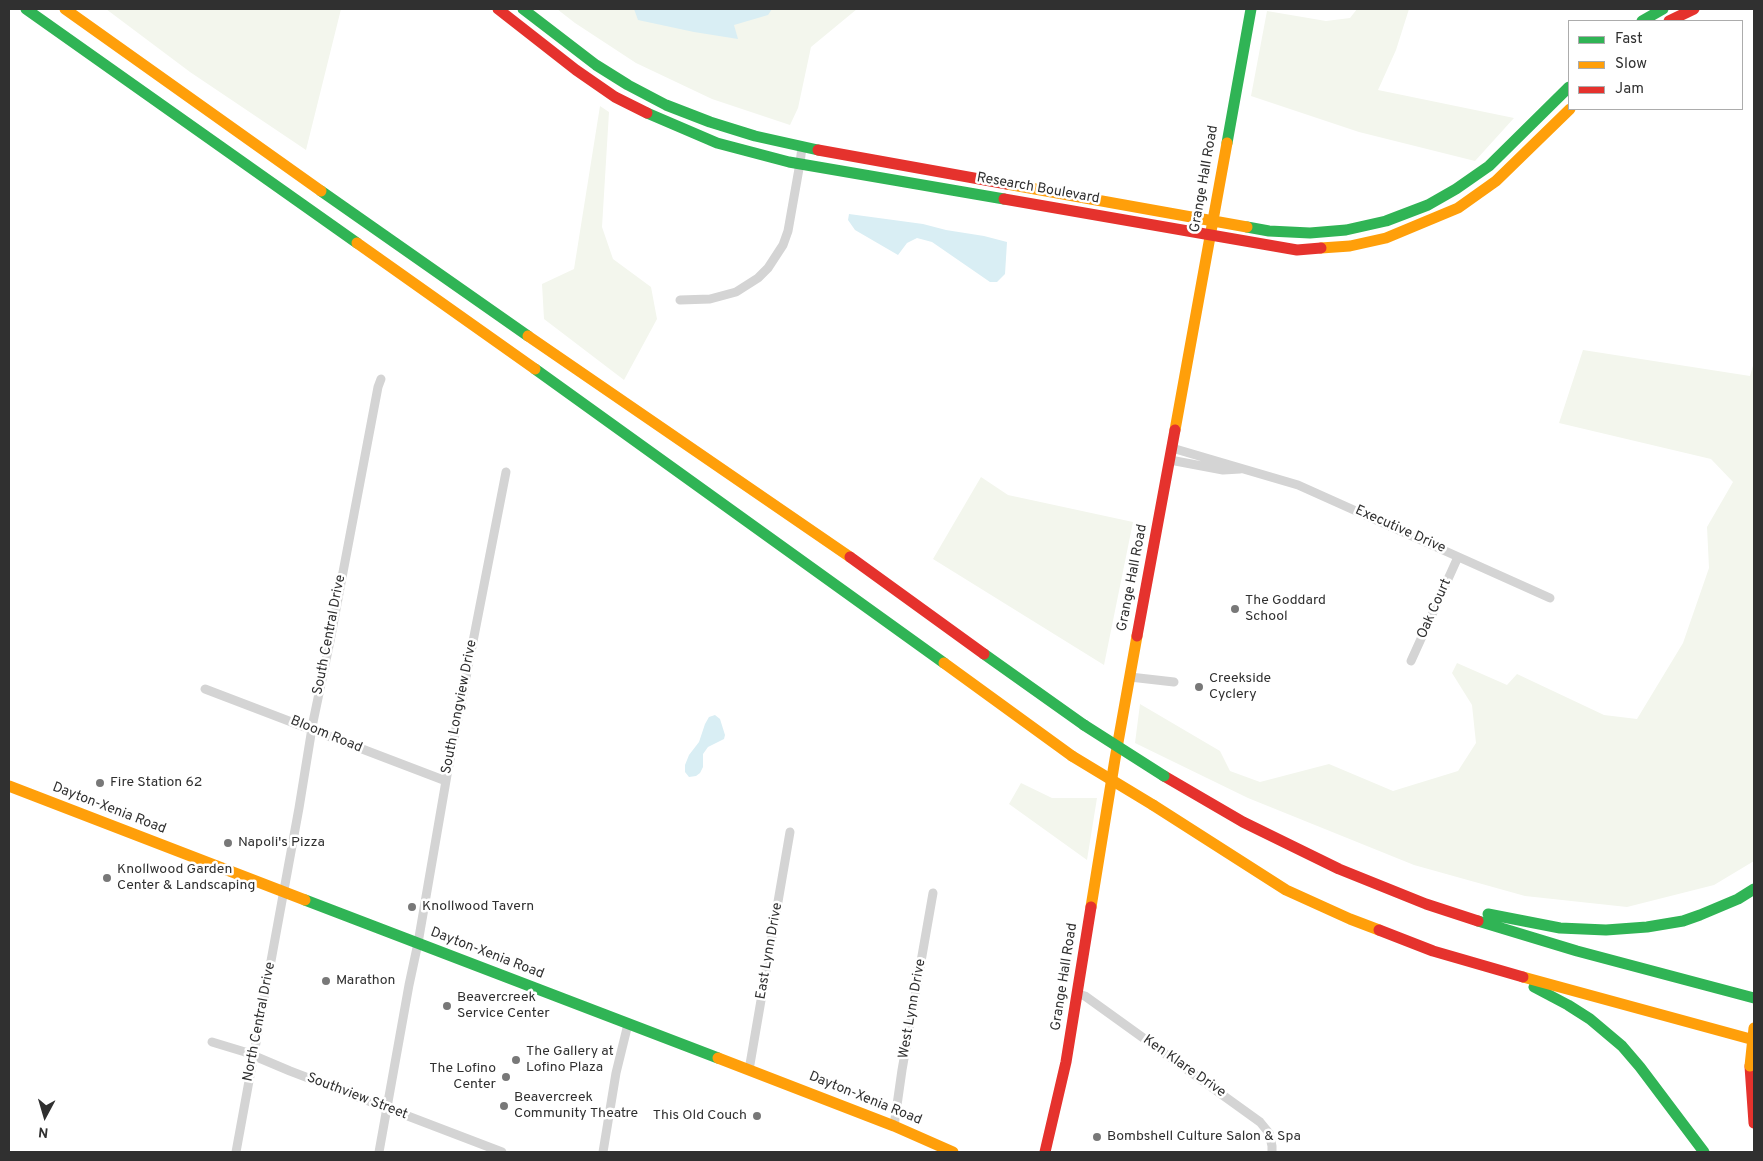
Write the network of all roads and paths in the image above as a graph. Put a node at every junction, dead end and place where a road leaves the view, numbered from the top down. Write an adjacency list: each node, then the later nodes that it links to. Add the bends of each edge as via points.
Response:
1 (26, 9): 33 (main road, bridge, via 586,405 1008,711 1072,756)
2 (65, 9): 31 (main road, bridge, via 1084,725)
3 (498, 9): 13 (main road, Research Boulevard, via 576,70 636,109 717,144)
4 (523, 9): 12 (main road, Research Boulevard, via 596,65 666,105 755,136)
5 (1251, 9): 14 (main road, Grange Hall Road)
6 (1663, 9): 8 (main road)
7 (1694, 9): 9 (main road)
8 (1644, 20)
9 (1671, 20)
10 (1568, 88): 14 (main road, Research Boulevard, via 1489,166 1428,205 1386,221 1346,230 1310,233 1269,231)
11 (1569, 110): 15 (main road, Research Boulevard, via 1496,182 1458,208 1386,238 1350,246 1297,250)
12 (802, 147): 13 (street); 14 (main road, Research Boulevard)
13 (800, 163): 15 (main road, Research Boulevard); 16 (street, via 788,231 768,268 736,292 710,299)
14 (1213, 221): 15 (main road, Grange Hall Road)
15 (1210, 234): 18 (main road, Grange Hall Road)
16 (680, 300)
17 (380, 379): 28 (street, South Central Drive)
18 (1172, 448): 19 (main road, Grange Hall Road); 20 (street, Executive Drive)
19 (1170, 460): 20 (street, Executive Drive, via 1223,470); 25 (main road, Grange Hall Road)
20 (1248, 469): 22 (street, Executive Drive, via 1298,485)
21 (506, 472): 29 (street, South Longview Drive)
22 (1458, 557): 23 (street, Executive Drive); 24 (street, Oak Court)
23 (1550, 598)
24 (1411, 662)
25 (1130, 677): 26 (street); 39 (main road, Grange Hall Road)
26 (1174, 682)
27 (205, 689): 28 (street, Bloom Road)
28 (313, 729): 29 (street, Bloom Road); 35 (street, South Central Drive)
29 (446, 781): 37 (street, South Longview Drive)
30 (9, 786): 35 (main road, Dayton-Xenia Road)
31 (1210, 804): 34 (main road, via 1375,875 1485,913 1539,925 1606,930 1665,925 1700,915); 40 (main road, via 1339,869 1426,904 1527,937)
32 (790, 832): 46 (street, East Lynn Drive)
33 (1207, 840): 38 (main road, via 1286,890 1350,919 1433,951); 42 (main road, via 1310,892 1455,949)
34 (1754, 890)
35 (283, 892): 37 (main road, Dayton-Xenia Road); 45 (street, North Central Drive)
36 (933, 893): 49 (street, West Lynn Drive)
37 (418, 943): 41 (main road, Dayton-Xenia Road); 47 (street, South Longview Drive)
38 (1510, 974): 43 (main road); 57 (main road, via 1568,1005 1612,1037 1640,1067)
39 (1078, 994): 55 (main road, Grange Hall Road); 56 (street, Ken Klare Drive, via 1260,1122 1269,1133)
40 (1754, 998)
41 (628, 1024): 46 (main road, Dayton-Xenia Road); 53 (street)
42 (1754, 1030): 48 (main road, bridge, via 1750,1066)
43 (1754, 1040)
44 (212, 1042): 45 (street, Southview Street)
45 (254, 1056): 47 (street, Southview Street); 50 (street, North Central Drive)
46 (749, 1070): 49 (main road, Dayton-Xenia Road)
47 (387, 1107): 51 (street, South Longview Drive); 52 (street, Southview Street)
48 (1754, 1123)
49 (894, 1126): 54 (main road, Dayton-Xenia Road)
50 (236, 1152)
51 (379, 1152)
52 (502, 1152)
53 (603, 1152)
54 (953, 1152)
55 (1045, 1152)
56 (1272, 1152)
57 (1704, 1152)

